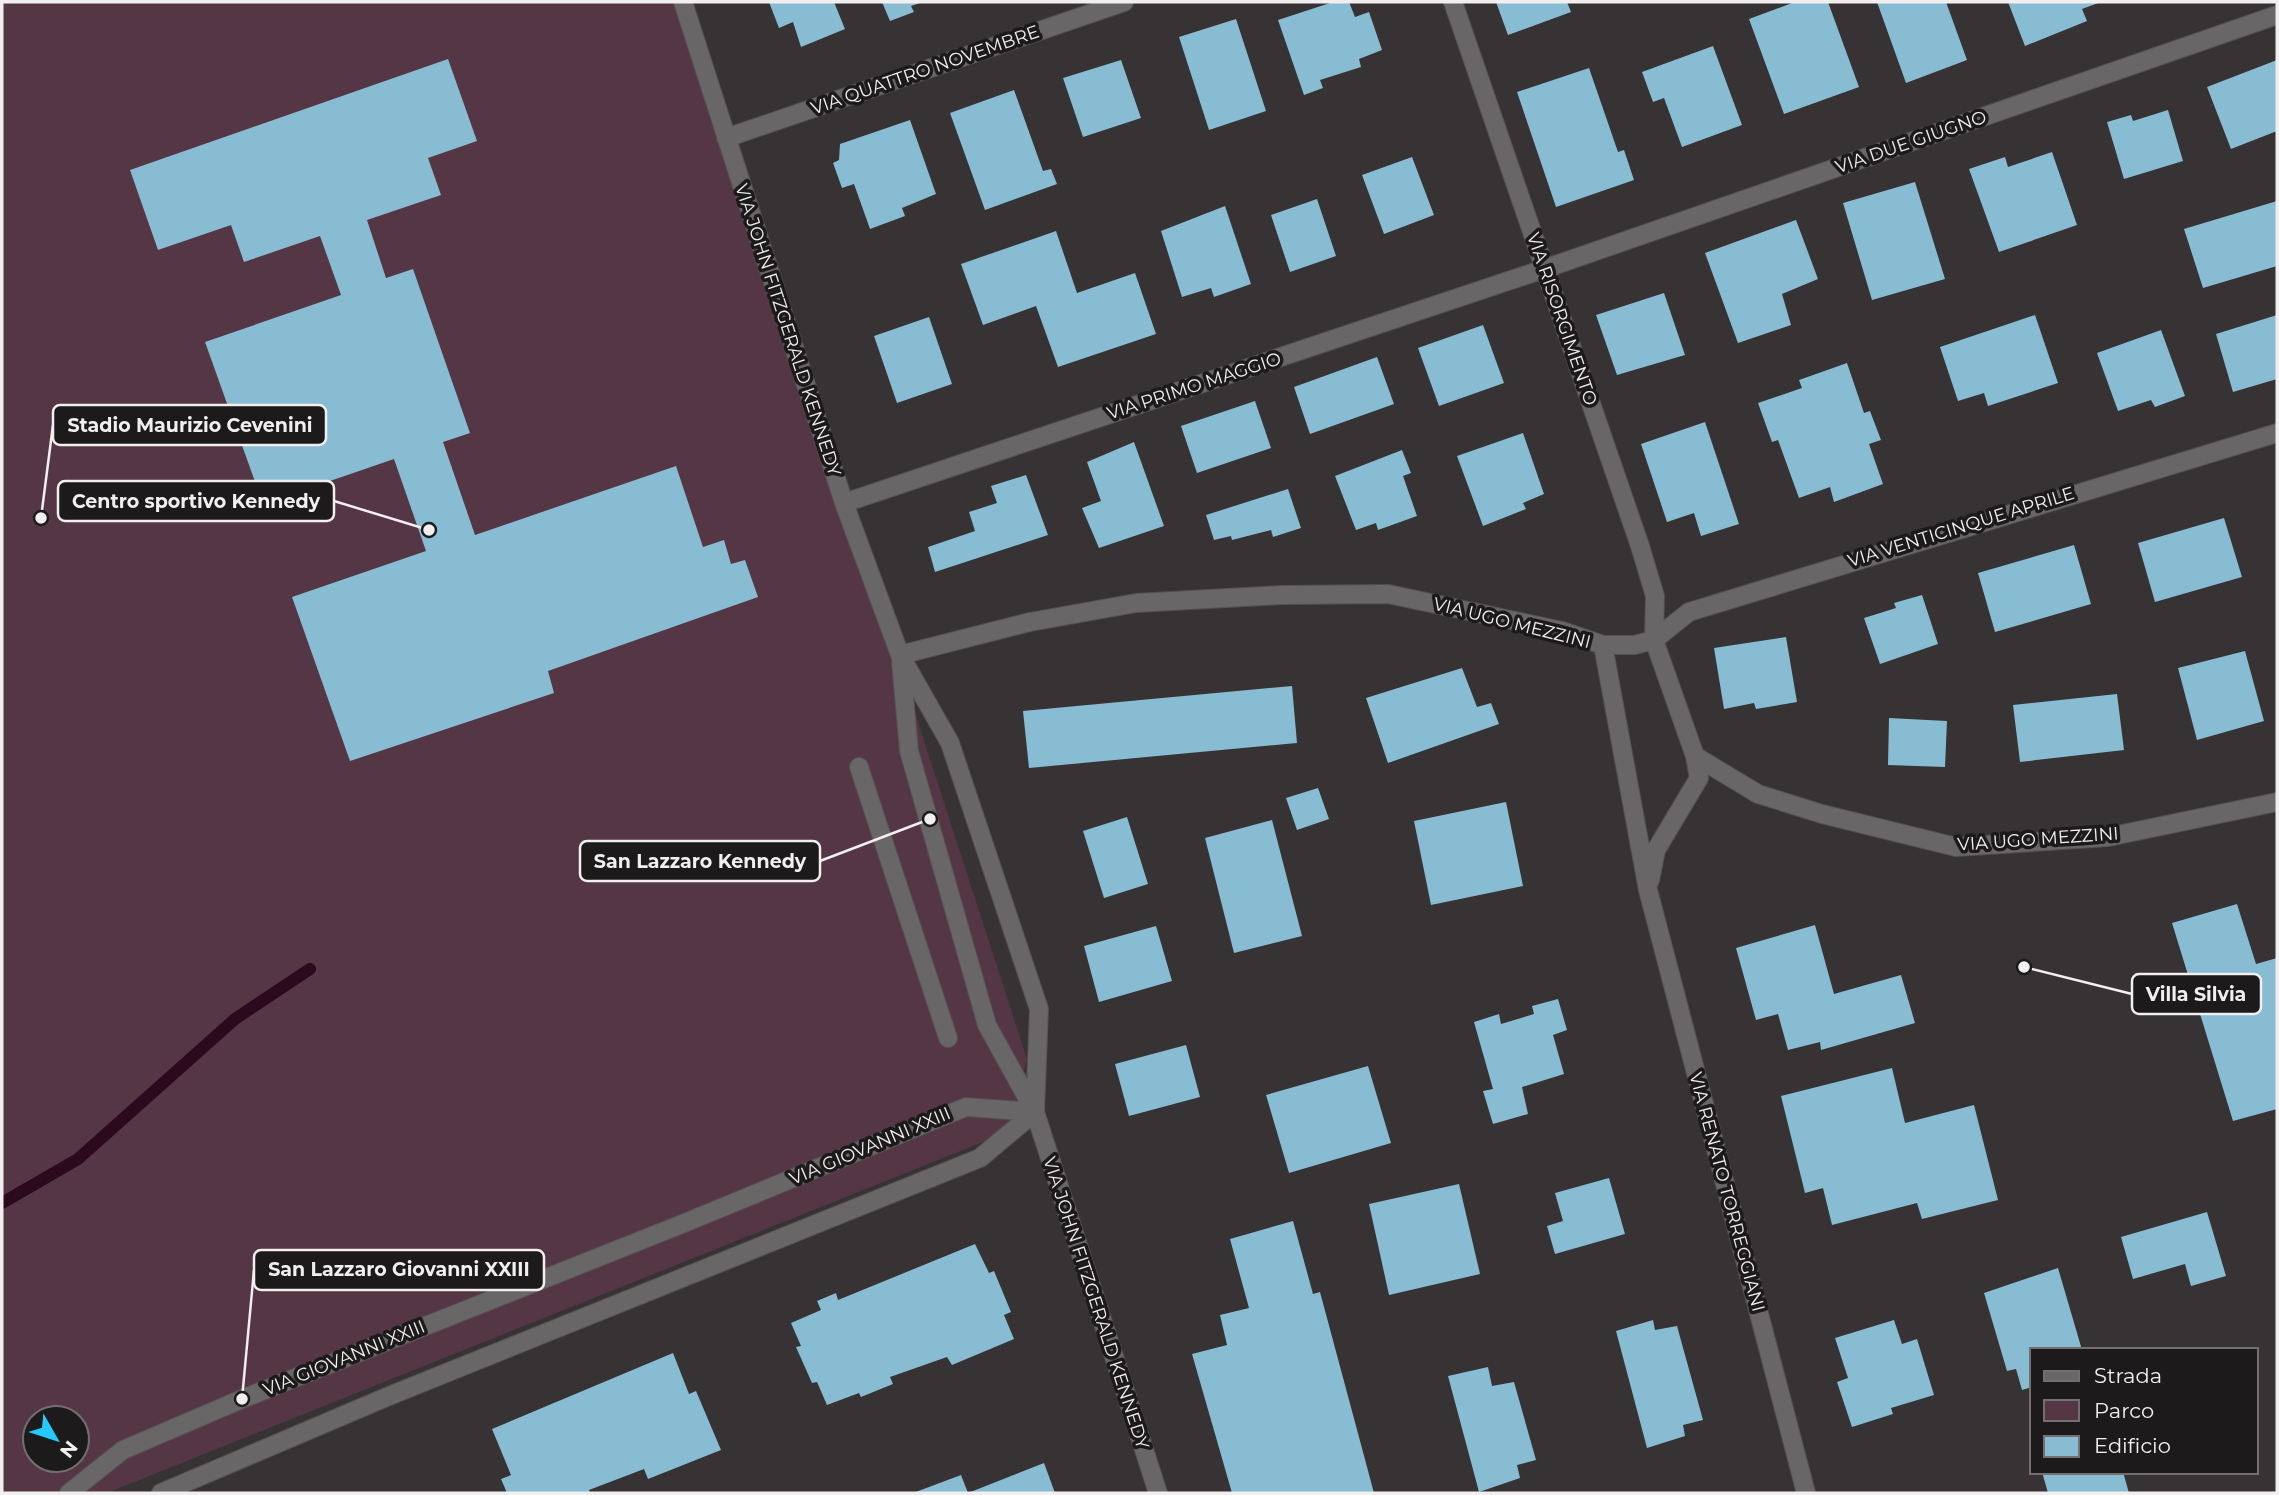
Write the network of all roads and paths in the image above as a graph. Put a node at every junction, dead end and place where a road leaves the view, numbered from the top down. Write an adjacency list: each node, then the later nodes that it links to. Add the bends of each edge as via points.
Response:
1 (683, 2): 5 (street, VIA JOHN FITZGERALD KENNEDY)
2 (1124, 2): 5 (street, VIA QUATTRO NOVEMBRE)
3 (1453, 2): 6 (street, VIA RISORGIMENTO)
4 (2277, 15): 6 (street, VIA DUE GIUGNO)
5 (726, 138): 8 (street, VIA JOHN FITZGERALD KENNEDY)
6 (1545, 269): 8 (street, VIA PRIMO MAGGIO); 9 (street, VIA RISORGIMENTO, via 1640,546 1654,596)
7 (2277, 433): 9 (street, VIA VENTICINQUE APRILE, via 1689,612)
8 (844, 503): 11 (street, VIA JOHN FITZGERALD KENNEDY)
9 (1654, 640): 10 (street, VIA UGO MEZZINI); 12 (street)
10 (1603, 645): 11 (street, VIA UGO MEZZINI, via 1562,631 1388,594 1282,595 1136,603 1030,622); 15 (street, VIA RENATO TORREGGIANI)
11 (900, 655): 17 (street, VIA JOHN FITZGERALD KENNEDY, via 909,751 987,1025); 17 (street, VIA JOHN FITZGERALD KENNEDY, via 950,743 1038,1009)
12 (1695, 756): 14 (street, VIA UGO MEZZINI, via 1758,794 1956,847 2108,837); 15 (street, VIA RENATO TORREGGIANI, via 1699,778 1656,850)
13 (859, 767): 16 (street)
14 (2277, 803)
15 (1648, 890): 21 (street, VIA RENATO TORREGGIANI)
16 (948, 1038)
17 (1035, 1112): 18 (street, VIA GIOVANNI XXIII, via 965,1107 242,1398 123,1450); 19 (street, via 980,1158); 20 (street, VIA JOHN FITZGERALD KENNEDY)
18 (69, 1493)
19 (161, 1493)
20 (1158, 1493)
21 (1806, 1493)

